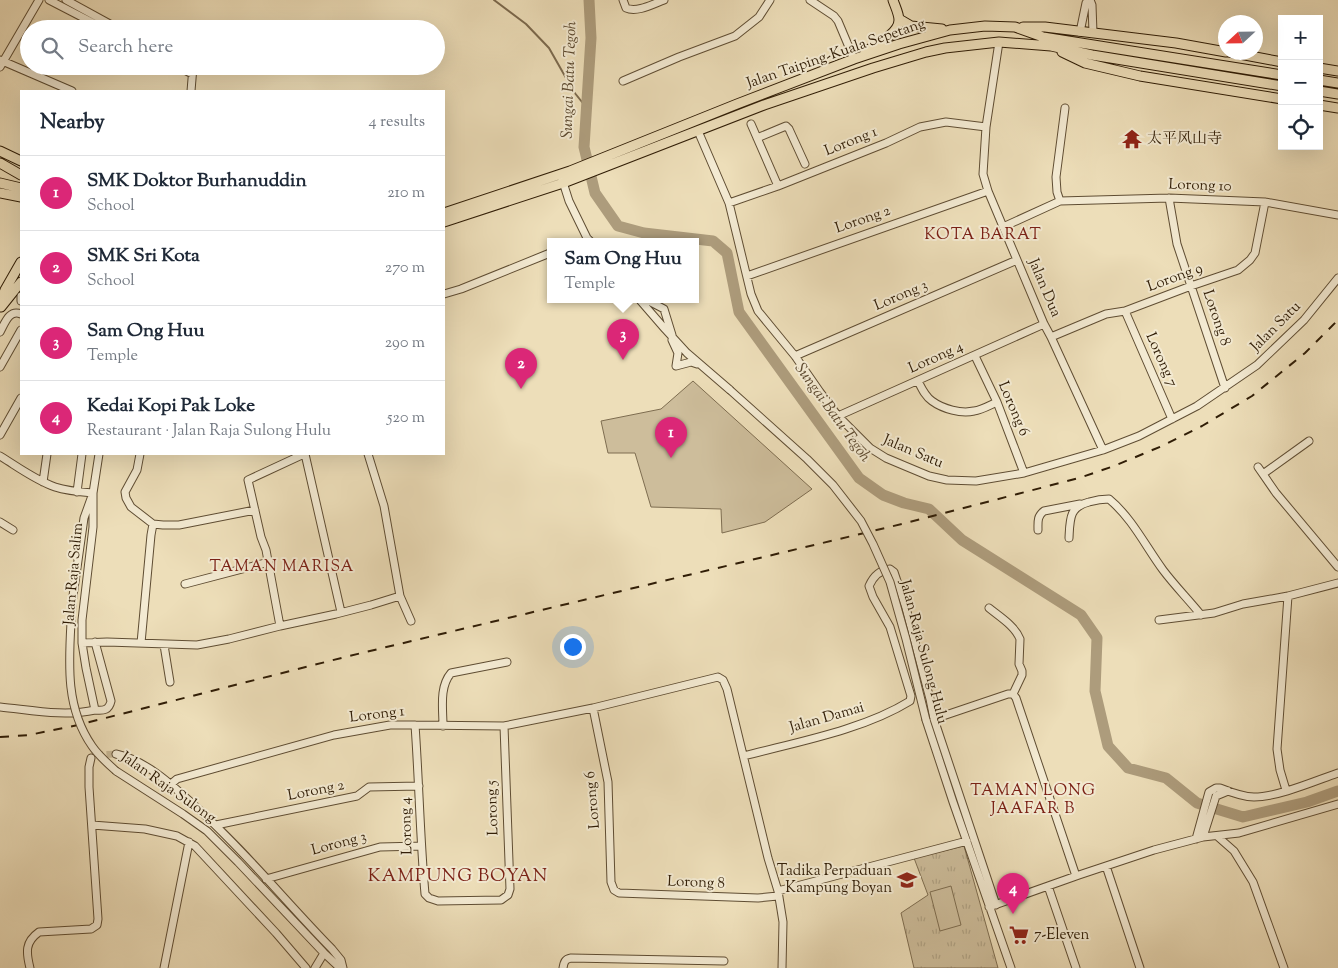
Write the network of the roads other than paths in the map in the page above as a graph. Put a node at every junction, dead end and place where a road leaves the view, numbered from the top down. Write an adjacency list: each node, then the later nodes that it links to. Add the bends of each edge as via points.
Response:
1 (39, 0): 11 (street)
2 (49, 0): 12 (street)
3 (66, 0): 13 (street)
4 (664, 0): 9 (street, via 636,10 626,8)
5 (770, 0): 34 (street, via 759,17 735,36)
6 (810, 0): 25 (street, via 838,21)
7 (894, 0): 10 (main road)
8 (1089, 0): 17 (street); 18 (street)
9 (624, 2)
10 (899, 19): 15 (main road, via 911,26); 25 (main road, via 894,33)
11 (27, 20)
12 (88, 20)
13 (103, 20)
14 (1015, 28): 15 (main road, Jalan Taiping-Kuala Sepetang, via 985,26); 17 (main road, via 1045,27); 31 (main road, Jalan Taiping-Kuala Sepetang, via 1043,37)
15 (950, 30): 19 (main road, Jalan Taiping-Kuala Sepetang)
16 (20, 32): 27 (street)
17 (1080, 32): 18 (main road)
18 (1093, 33): 23 (main road)
19 (935, 34): 22 (main road, via 932,42); 25 (main road, Jalan Taiping-Kuala Sepetang)
20 (999, 42): 21 (main road, Jalan Taiping-Kuala Sepetang); 22 (main road, Jalan Taiping-Kuala Sepetang); 47 (street, Jalan Dua)
21 (1050, 46): 37 (main road, Jalan Taiping-Kuala Sepetang); 42 (main road, via 1085,63 1140,76)
22 (945, 48): 48 (main road, Jalan Taiping-Kuala Sepetang, via 832,82)
23 (1218, 51)
24 (1263, 58): 26 (main road)
25 (854, 59): 54 (main road, Jalan Taiping-Kuala Sepetang, via 737,104)
26 (1278, 61)
27 (1, 64): 29 (street)
28 (1323, 69): 30 (main road)
29 (20, 71)
30 (1338, 71)
31 (1278, 74)
32 (30, 75): 38 (street)
33 (192, 75): 39 (street)
34 (622, 81)
35 (1323, 81): 36 (main road)
36 (1338, 83)
37 (1278, 85)
38 (69, 90)
39 (191, 90)
40 (1323, 92): 41 (main road)
41 (1338, 94)
42 (1278, 98)
43 (1323, 106): 45 (main road)
44 (1064, 108): 64 (street, via 1056,177)
45 (1338, 108)
46 (751, 124): 49 (street)
47 (986, 126): 58 (street, Lorong 1, via 946,122 920,126); 60 (street, Jalan Dua, via 984,174)
48 (698, 131): 54 (main road, Jalan Taiping-Kuala Sepetang); 66 (street, Jalan Satu)
49 (757, 138): 53 (street, via 786,126); 58 (street)
50 (0, 150): 51 (main road)
51 (20, 160)
52 (0, 164): 55 (main road); 57 (main road, via 3,175)
53 (805, 164)
54 (595, 166): 56 (main road, Jalan Taiping-Kuala Sepetang)
55 (20, 174)
56 (562, 178): 67 (main road, Jalan Taiping-Kuala Sepetang); 69 (main road, Jalan Taiping-Kuala Sepetang); 71 (street, via 569,201)
57 (0, 182): 59 (main road)
58 (778, 186): 66 (street, Lorong 1)
59 (20, 188)
60 (988, 191): 70 (street, Jalan Dua); 75 (street, Lorong 2)
61 (0, 193): 62 (main road)
62 (20, 196)
63 (1169, 198): 64 (street, Lorong 10); 65 (street, Lorong 10); 78 (street, Lorong 8, via 1177,244)
64 (1060, 201): 70 (street, Lorong 10)
65 (1265, 202): 68 (street, Lorong 10); 78 (street, Lorong 9, via 1255,254 1250,260 1238,270)
66 (729, 203): 75 (street, Jalan Satu)
67 (445, 213)
68 (1338, 214)
69 (445, 222)
70 (1003, 227): 73 (street, Jalan Dua)
71 (588, 238)
72 (547, 253): 79 (street)
73 (1017, 260): 85 (street, Jalan Dua); 91 (street, Lorong 3)
74 (20, 264): 82 (main road)
75 (747, 276): 91 (street, Jalan Satu, via 758,311)
76 (1338, 278): 96 (street, Jalan Satu, via 1288,337)
77 (20, 283): 82 (main road)
78 (1191, 286): 83 (street, Lorong 9); 96 (street, Lorong 8)
79 (445, 294)
80 (642, 303): 86 (street)
81 (653, 303): 89 (street, via 664,308)
82 (0, 305)
83 (1125, 311): 90 (street, Lorong 9, via 1106,314); 100 (street, Lorong 7)
84 (20, 314): 87 (street, via 12,313)
85 (1044, 324): 90 (street, Jalan Dua); 92 (street, Lorong 4)
86 (665, 329): 89 (street, Jalan Raja Sulong Hulu); 94 (street, via 678,353 676,366 691,362)
87 (0, 332)
88 (20, 332): 93 (street)
89 (673, 337): 94 (street, Jalan Raja Sulong Hulu)
90 (1051, 337): 103 (street, Jalan Dua)
91 (795, 356): 99 (street, Jalan Satu)
92 (975, 356): 95 (street, Lorong 4); 98 (street, Lorong 6)
93 (0, 367)
94 (704, 367): 147 (street, Jalan Raja Sulong Hulu, bridge, via 807,459 833,485 860,520 890,582)
95 (918, 381): 98 (street, via 932,401 952,410 976,411); 99 (street, Lorong 4)
96 (1225, 388): 100 (street, Jalan Satu)
97 (20, 400): 101 (street)
98 (997, 402): 113 (street, Lorong 6)
99 (838, 416): 113 (street, Jalan Satu, via 870,448 929,476 976,481)
100 (1172, 419): 103 (street, Jalan Satu)
101 (0, 435)
102 (1308, 441): 114 (street)
103 (1103, 450): 113 (street, Jalan Satu)
104 (47, 455): 115 (street)
105 (82, 455): 116 (street)
106 (99, 455): 117 (street, Jalan Raja Sulong)
107 (140, 455): 121 (street, via 126,498 131,508)
108 (302, 455): 119 (street, via 248,480)
109 (304, 455): 132 (street)
110 (368, 455): 129 (street, via 384,506)
111 (0, 456): 115 (street)
112 (1258, 467): 114 (street)
113 (1024, 473)
114 (1263, 474): 126 (street)
115 (42, 482): 116 (street)
116 (77, 492): 117 (street)
117 (94, 493): 138 (street, Jalan Raja Salim); 174 (street, Jalan Raja Sulong, bridge, via 84,518 72,603 69,670 79,723 102,759 207,831)
118 (1080, 504): 123 (street, via 1044,511 1038,518); 124 (street, via 1070,520); 133 (street, via 1109,499 1116,505 1164,572)
119 (255, 510): 121 (street, via 180,525); 125 (street)
120 (0, 522): 122 (street)
121 (153, 524): 139 (street)
122 (13, 530)
123 (1038, 530)
124 (1068, 538)
125 (269, 562): 128 (street); 136 (street)
126 (1338, 567)
127 (1338, 583): 130 (street)
128 (184, 584)
129 (400, 596): 132 (street); 135 (street)
130 (1288, 596): 133 (street); 157 (street, via 1278,749)
131 (989, 608): 143 (street, via 1019,636 1022,675)
132 (341, 612): 136 (street)
133 (1201, 615): 134 (street)
134 (1159, 620)
135 (411, 621)
136 (280, 626): 140 (street, via 197,645)
137 (95, 642): 138 (street); 139 (street); 146 (street, via 111,700 107,709)
138 (82, 643): 146 (street, Jalan Raja Salim)
139 (141, 643): 140 (street)
140 (164, 644): 142 (street)
141 (507, 662): 149 (street, via 451,673 445,681)
142 (170, 682)
143 (1013, 694): 147 (street); 167 (street)
144 (0, 707): 146 (street, via 57,713)
145 (593, 708): 150 (street, Lorong 1); 152 (street, Lorong 1, via 718,676 727,689); 171 (street, Lorong 6, via 608,782)
146 (95, 710)
147 (930, 720): 152 (street, Jalan Damai, via 930,699 906,608 894,572 890,569 873,577 869,586 890,627 910,701 867,722); 163 (street, Jalan Raja Sulong Hulu); 173 (street)
148 (415, 724): 149 (street, Lorong 1); 155 (street, Lorong 1, via 334,735 177,779); 156 (street, Lorong 4)
149 (443, 726): 150 (street, Lorong 1)
150 (504, 726): 170 (street, Lorong 5)
151 (116, 754): 155 (street, via 137,761)
152 (744, 756): 172 (street)
153 (91, 758): 159 (street)
154 (1338, 773): 157 (street)
155 (171, 784): 160 (street)
156 (419, 786): 160 (street, Lorong 2, via 369,787 357,796); 165 (street, Lorong 4)
157 (1286, 790): 162 (street, via 1255,797 1216,788)
158 (1338, 804): 161 (street)
159 (92, 825): 164 (street, via 145,828); 176 (street, via 97,925 91,929 35,935 27,948)
160 (216, 825): 168 (street)
161 (1218, 836): 162 (street); 186 (street, via 1234,851 1253,882)
162 (1199, 838): 166 (street)
163 (966, 841): 172 (street, Lorong 8); 173 (street, Jalan Raja Sulong Hulu)
164 (189, 842): 177 (street); 178 (street, via 226,878)
165 (421, 846): 168 (street, Lorong 3, via 380,847); 170 (street, Lorong 4, via 425,894 429,898 438,901 501,900)
166 (1106, 866): 167 (street); 185 (street)
167 (1076, 876): 169 (street)
168 (266, 878): 180 (street, via 332,949 341,960)
169 (1048, 886): 173 (street); 184 (street)
170 (510, 889)
171 (614, 890): 172 (street, Lorong 8, via 642,895 758,898)
172 (778, 894): 182 (street, via 783,922)
173 (993, 906): 183 (street, Jalan Raja Sulong Hulu)
174 (324, 953): 179 (street); 180 (street, Jalan Raja Sulong)
175 (724, 961): 181 (street, via 571,958 564,962)
176 (30, 968)
177 (164, 968)
178 (306, 968)
179 (315, 968)
180 (342, 968)
181 (563, 968)
182 (782, 968)
183 (1011, 968)
184 (1076, 968)
185 (1140, 968)
186 (1284, 968)

